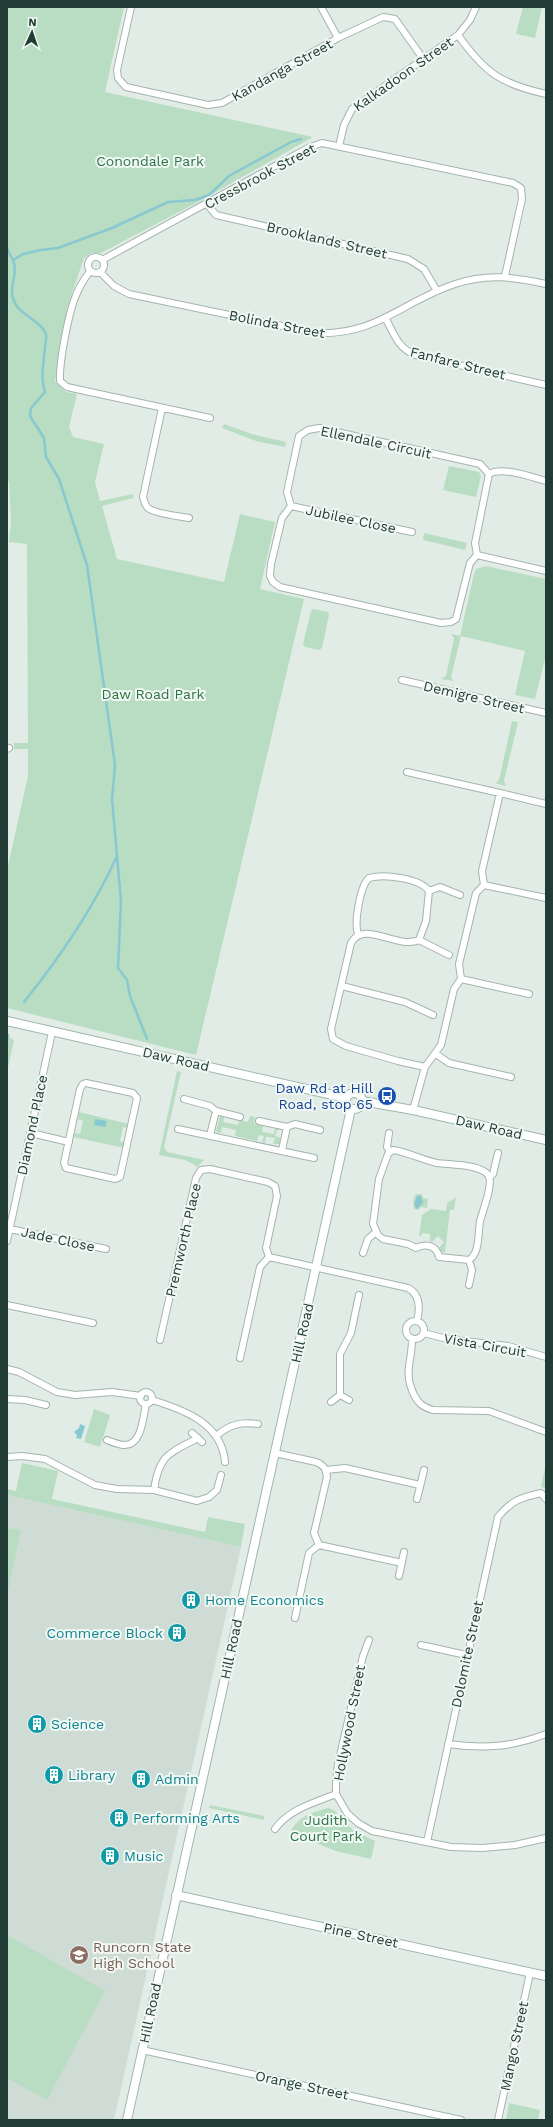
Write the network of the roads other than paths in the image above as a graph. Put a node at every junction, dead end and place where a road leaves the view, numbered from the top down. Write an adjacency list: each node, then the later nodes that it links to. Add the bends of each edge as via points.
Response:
1 (131, 7): 5 (street, Kandanga Street, via 117,70 118,78 126,87 208,105 222,103)
2 (321, 7): 5 (street)
3 (476, 7): 4 (street, Kalkadoon Street)
4 (458, 35): 6 (street, Kalkadoon Street); 7 (street, via 476,60 492,74 513,85)
5 (338, 38): 6 (street, Kandanga Street, via 383,16 395,19)
6 (424, 60): 8 (street, Kalkadoon Street, via 352,109 345,121)
7 (546, 94)
8 (340, 146): 9 (street, Cressbrook Street, via 322,143 310,147); 13 (street, Cressbrook Street, via 513,183 521,188 522,199)
9 (207, 204): 10 (street, Cressbrook Street); 15 (street, Brooklands Street, via 216,215 408,259 424,270)
10 (102, 260): 11 (street, via 96,257 90,259 87,265); 12 (street, via 104,267)
11 (90, 271): 12 (street, via 94,274); 18 (street, via 77,292 71,311 60,381 67,387)
12 (100, 272): 16 (street, Bolinda Street, via 114,286 129,294 316,333 360,329)
13 (505, 276): 14 (street, Bolinda Street); 15 (street, Bolinda Street, via 466,281)
14 (546, 284)
15 (437, 291): 16 (street, Bolinda Street)
16 (386, 319): 17 (street, Fanfare Street, via 399,344 414,355)
17 (546, 385)
18 (162, 408): 19 (street); 23 (street, via 143,496 149,509)
19 (210, 418)
20 (489, 474): 21 (street, via 495,470 504,471); 22 (street, Ellendale Circuit, via 480,464 319,428 308,430 299,436 287,492); 25 (street, via 475,543)
21 (546, 481)
22 (291, 506): 24 (street, Jubilee Close); 25 (street, via 282,518 271,564 270,576 273,582 280,586 445,624 456,619 470,563)
23 (189, 518)
24 (412, 532)
25 (477, 555): 26 (street)
26 (546, 571)
27 (402, 680): 28 (street, Demigre Street)
28 (546, 713)
29 (407, 772): 30 (street)
30 (500, 793): 31 (street); 32 (street, via 482,871)
31 (546, 804)
32 (484, 886): 35 (street); 39 (street, via 476,893 459,964)
33 (429, 891): 34 (street, via 440,887); 36 (street, via 423,884 411,880 369,878 364,886 356,922); 37 (street, via 426,921)
34 (460, 895)
35 (546, 898)
36 (358, 934): 37 (street, via 366,933 406,944); 40 (street, via 350,943)
37 (420, 940): 38 (street)
38 (449, 954)
39 (461, 979): 41 (street); 45 (street, via 454,988 441,1045)
40 (342, 986): 42 (street, via 405,1002); 46 (street, via 331,1028 331,1034 336,1041)
41 (529, 994)
42 (433, 1015)
43 (7, 1021): 44 (street, Daw Road)
44 (52, 1032): 48 (street, Daw Road); 59 (street, Diamond Place)
45 (436, 1054): 46 (street, via 426,1062); 47 (street, via 449,1063)
46 (425, 1067): 52 (street)
47 (511, 1077)
48 (346, 1098): 50 (street, Daw Road, via 352,1093 357,1093 361,1096); 51 (street, via 347,1106)
49 (184, 1099): 53 (street, via 210,1106)
50 (362, 1102): 51 (street, via 358,1108); 52 (street, Daw Road)
51 (351, 1108): 76 (street, Hill Road)
52 (413, 1110): 62 (street, Daw Road)
53 (216, 1111): 54 (street); 61 (street)
54 (240, 1117)
55 (259, 1121): 56 (street)
56 (287, 1127): 58 (street, via 294,1124); 64 (street)
57 (178, 1129): 61 (street)
58 (320, 1130)
59 (31, 1133): 63 (street); 69 (street, Diamond Place)
60 (390, 1133): 65 (street, via 387,1147)
61 (210, 1135): 64 (street)
62 (546, 1140)
63 (69, 1142): 63 (street, via 83,1084 135,1095 137,1098 120,1178 66,1168 64,1163)
64 (282, 1150): 67 (street)
65 (390, 1152): 68 (street, via 397,1150 436,1163 477,1169); 70 (street, via 379,1179 373,1224)
66 (498, 1153): 68 (street, via 493,1174)
67 (314, 1158)
68 (489, 1177): 75 (street, via 490,1187 475,1252)
69 (10, 1228): 71 (street, Diamond Place); 72 (street, Jade Close)
70 (376, 1232): 73 (street, via 368,1239); 75 (street, via 383,1239 416,1248 423,1244 430,1246 439,1258)
71 (7, 1241)
72 (106, 1249)
73 (363, 1253)
74 (269, 1256): 76 (street); 84 (street, Premworth Place, via 266,1248 277,1196 275,1186 268,1182 210,1169 201,1170 196,1178); 86 (street, via 260,1267)
75 (469, 1260): 77 (street, via 472,1270)
76 (317, 1267): 80 (street, via 408,1288 417,1296); 101 (street, Hill Road)
77 (468, 1285)
78 (359, 1294): 89 (street, via 351,1333 340,1354)
79 (7, 1305): 81 (street)
80 (417, 1321): 82 (street, via 422,1324); 83 (street, via 412,1321 406,1327 407,1336)
81 (93, 1323)
82 (424, 1333): 83 (street, via 418,1339); 85 (street, Vista Circuit, via 447,1339 508,1346)
83 (412, 1339): 97 (street, via 408,1382 417,1401 424,1408 489,1411)
84 (160, 1340)
85 (546, 1356)
86 (240, 1358)
87 (7, 1369): 88 (street, via 19,1372 56,1392 75,1395 112,1392)
88 (141, 1396): 91 (street, via 148,1392); 94 (street, via 141,1401)
89 (340, 1396): 92 (street); 93 (street)
90 (7, 1399): 95 (street)
91 (152, 1400): 94 (street); 99 (street, via 188,1414)
92 (349, 1400)
93 (331, 1402)
94 (146, 1404): 100 (street, via 139,1434 132,1442 124,1445)
95 (46, 1405)
96 (258, 1424): 99 (street, via 228,1426)
97 (546, 1432)
98 (192, 1433): 108 (street, via 200,1440 164,1458 158,1468)
99 (216, 1436): 103 (street, via 224,1450)
100 (107, 1440)
101 (275, 1452): 104 (street, via 322,1464); 125 (street, Hill Road)
102 (7, 1457): 108 (street, via 45,1459 95,1485 117,1489)
103 (225, 1462)
104 (326, 1470): 107 (street, via 345,1468); 111 (street, via 327,1477 314,1533)
105 (424, 1470): 107 (street)
106 (221, 1475): 108 (street, via 217,1490 210,1497 197,1501)
107 (420, 1485): 109 (street)
108 (154, 1490)
109 (417, 1499)
110 (546, 1499): 118 (street, Dolomite Street, via 541,1493 519,1498 508,1505 498,1518)
111 (318, 1545): 113 (street); 115 (street, via 309,1553)
112 (404, 1552): 113 (street)
113 (402, 1563): 114 (street)
114 (399, 1576)
115 (294, 1618)
116 (369, 1640): 121 (street, Hollywood Street, via 362,1656 338,1764)
117 (421, 1645): 118 (street)
118 (466, 1655): 120 (street, Dolomite Street)
119 (546, 1734): 120 (street, via 523,1743 496,1747)
120 (448, 1744): 124 (street, Dolomite Street)
121 (336, 1794): 122 (street, via 294,1811); 124 (street, Hollywood Street, via 347,1813 358,1823 372,1830)
122 (275, 1829)
123 (546, 1838): 124 (street, Hollywood Street, via 515,1845 482,1848 451,1847)
124 (427, 1842)
125 (176, 1895): 126 (street, Pine Street); 128 (street, Hill Road)
126 (530, 1973): 127 (street, Pine Street); 131 (street, Mango Street)
127 (546, 1976)
128 (142, 2050): 129 (street, Hill Road); 130 (street, Orange Street)
129 (127, 2120)
130 (461, 2120)
131 (498, 2120)

